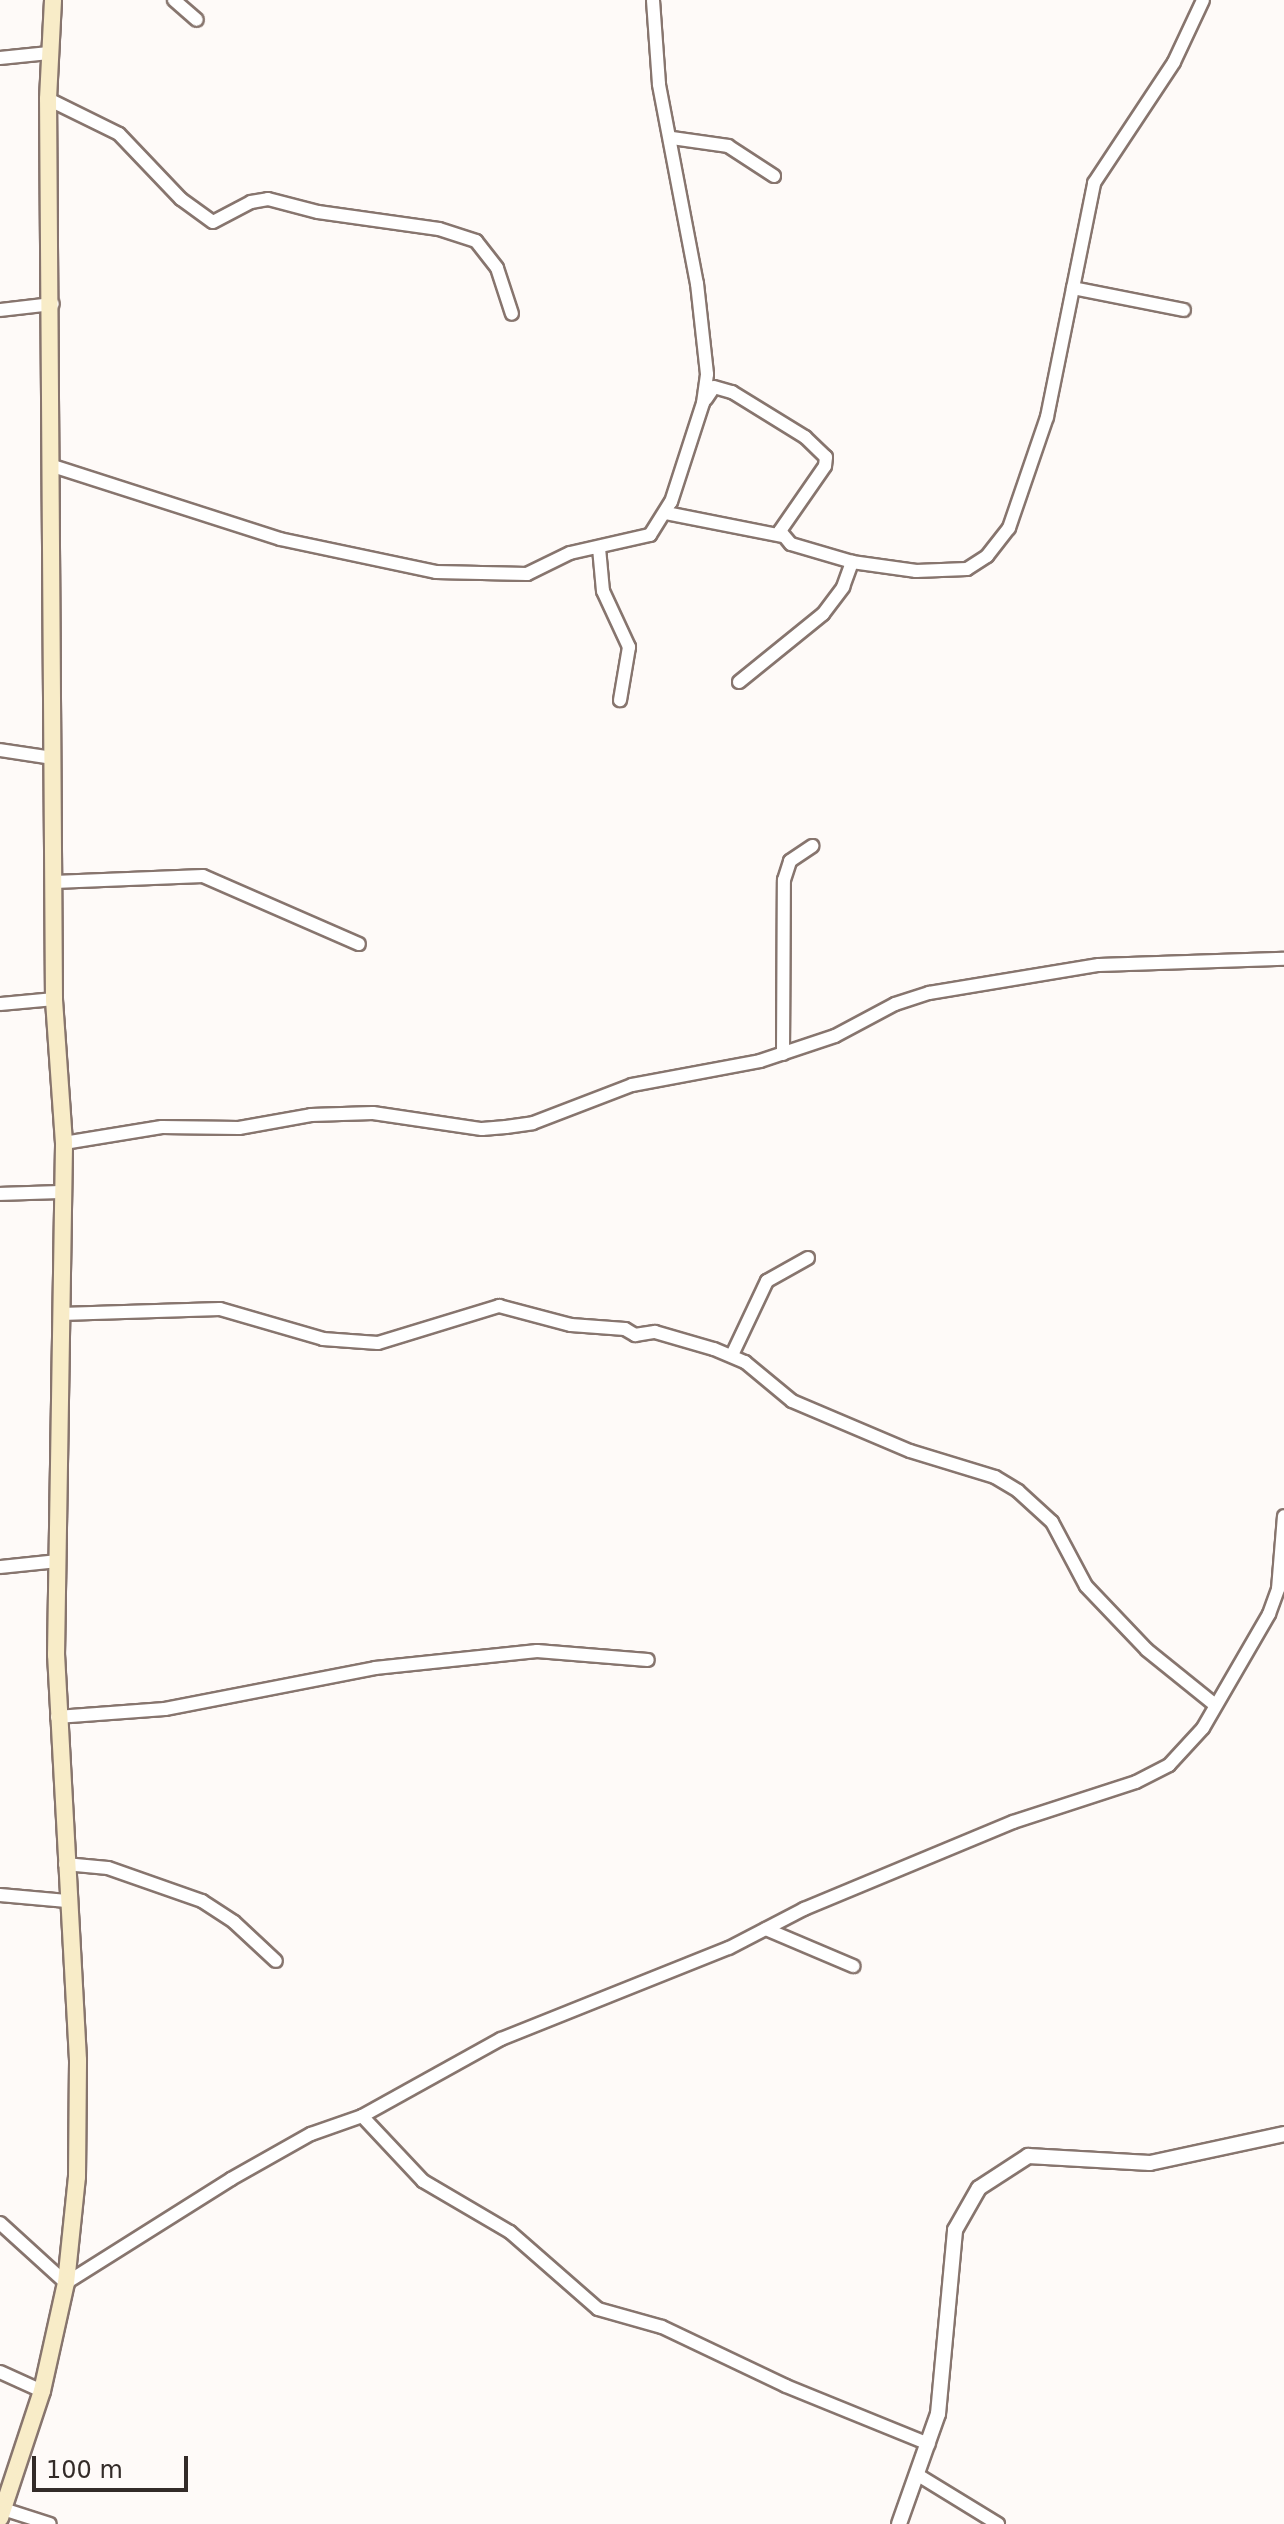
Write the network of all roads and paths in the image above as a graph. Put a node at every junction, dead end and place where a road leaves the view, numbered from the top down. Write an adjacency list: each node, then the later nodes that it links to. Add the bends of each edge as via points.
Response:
1 (53, 0): 6 (main road)
2 (174, 0): 5 (street)
3 (653, 0): 9 (street, via 653,39)
4 (1203, 0): 11 (street, via 1174,62 1094,183)
5 (197, 20)
6 (49, 53): 7 (street); 8 (main road)
7 (0, 58)
8 (48, 99): 12 (main road); 15 (street, via 119,134 181,199 213,222 268,199 318,212 439,229 476,241 497,268)
9 (672, 138): 10 (street, via 728,146); 16 (street, via 697,284 707,374)
10 (774, 176)
11 (1073, 288): 14 (street); 21 (street, via 1047,417 1028,480 999,543 967,569 943,573)
12 (53, 304): 13 (street); 17 (main road)
13 (0, 310)
14 (1184, 310)
15 (512, 314)
16 (703, 403): 18 (street); 19 (street, via 714,387 732,392 805,437 826,457 825,466 782,525)
17 (53, 466): 20 (street, via 280,539 400,567 477,576 527,574 570,553); 25 (main road)
18 (666, 513): 19 (street); 20 (street, via 650,535)
19 (782, 536): 21 (street, via 802,549)
20 (595, 548): 23 (street, via 603,591 629,647)
21 (852, 562): 22 (street, via 843,587 823,614)
22 (739, 682)
23 (620, 700)
24 (0, 750): 25 (street)
25 (53, 758): 27 (main road)
26 (812, 846): 32 (street, via 790,861 784,880)
27 (54, 882): 28 (street, via 203,876); 30 (main road)
28 (359, 944)
29 (1284, 959): 32 (street, via 1099,965 929,993)
30 (54, 999): 31 (street); 33 (main road)
31 (0, 1004)
32 (783, 1054): 33 (street, via 632,1085 533,1123 506,1127 482,1129 373,1113 311,1115 239,1128 162,1127)
33 (64, 1143): 34 (main road)
34 (62, 1192): 35 (street); 37 (main road)
35 (0, 1194)
36 (808, 1258): 38 (street, via 767,1281)
37 (61, 1314): 38 (street, via 220,1309 323,1339 378,1343 499,1306 571,1325 625,1329 635,1335 655,1332); 40 (main road)
38 (732, 1355): 43 (street, via 792,1401 910,1451 995,1477 1018,1491 1052,1522 1086,1586 1147,1650)
39 (1284, 1516): 43 (street, via 1278,1589 1269,1614)
40 (57, 1561): 41 (street); 44 (main road)
41 (0, 1567)
42 (648, 1660): 44 (street, via 537,1651 375,1668 165,1709)
43 (1214, 1704): 48 (street, via 1190,1747 1136,1782 1013,1822)
44 (57, 1717): 45 (main road)
45 (65, 1864): 47 (main road); 49 (street, via 108,1868 202,1901)
46 (0, 1895): 47 (street)
47 (67, 1901): 54 (main road, via 78,2060 77,2177)
48 (766, 1929): 50 (street); 51 (street, via 501,2039)
49 (276, 1961)
50 (853, 1966)
51 (362, 2116): 54 (street, via 311,2134); 57 (street, via 423,2181 510,2232 598,2309 662,2327 786,2386)
52 (1284, 2134): 57 (street, via 1150,2163 1028,2156 979,2188 955,2230 938,2414)
53 (0, 2223): 54 (street)
54 (66, 2283): 56 (main road)
55 (0, 2372): 56 (street)
56 (42, 2391): 59 (main road)
57 (929, 2444): 58 (street)
58 (918, 2475): 61 (street); 62 (street)
59 (2, 2513): 60 (street)
60 (50, 2524)
61 (899, 2524)
62 (998, 2524)

